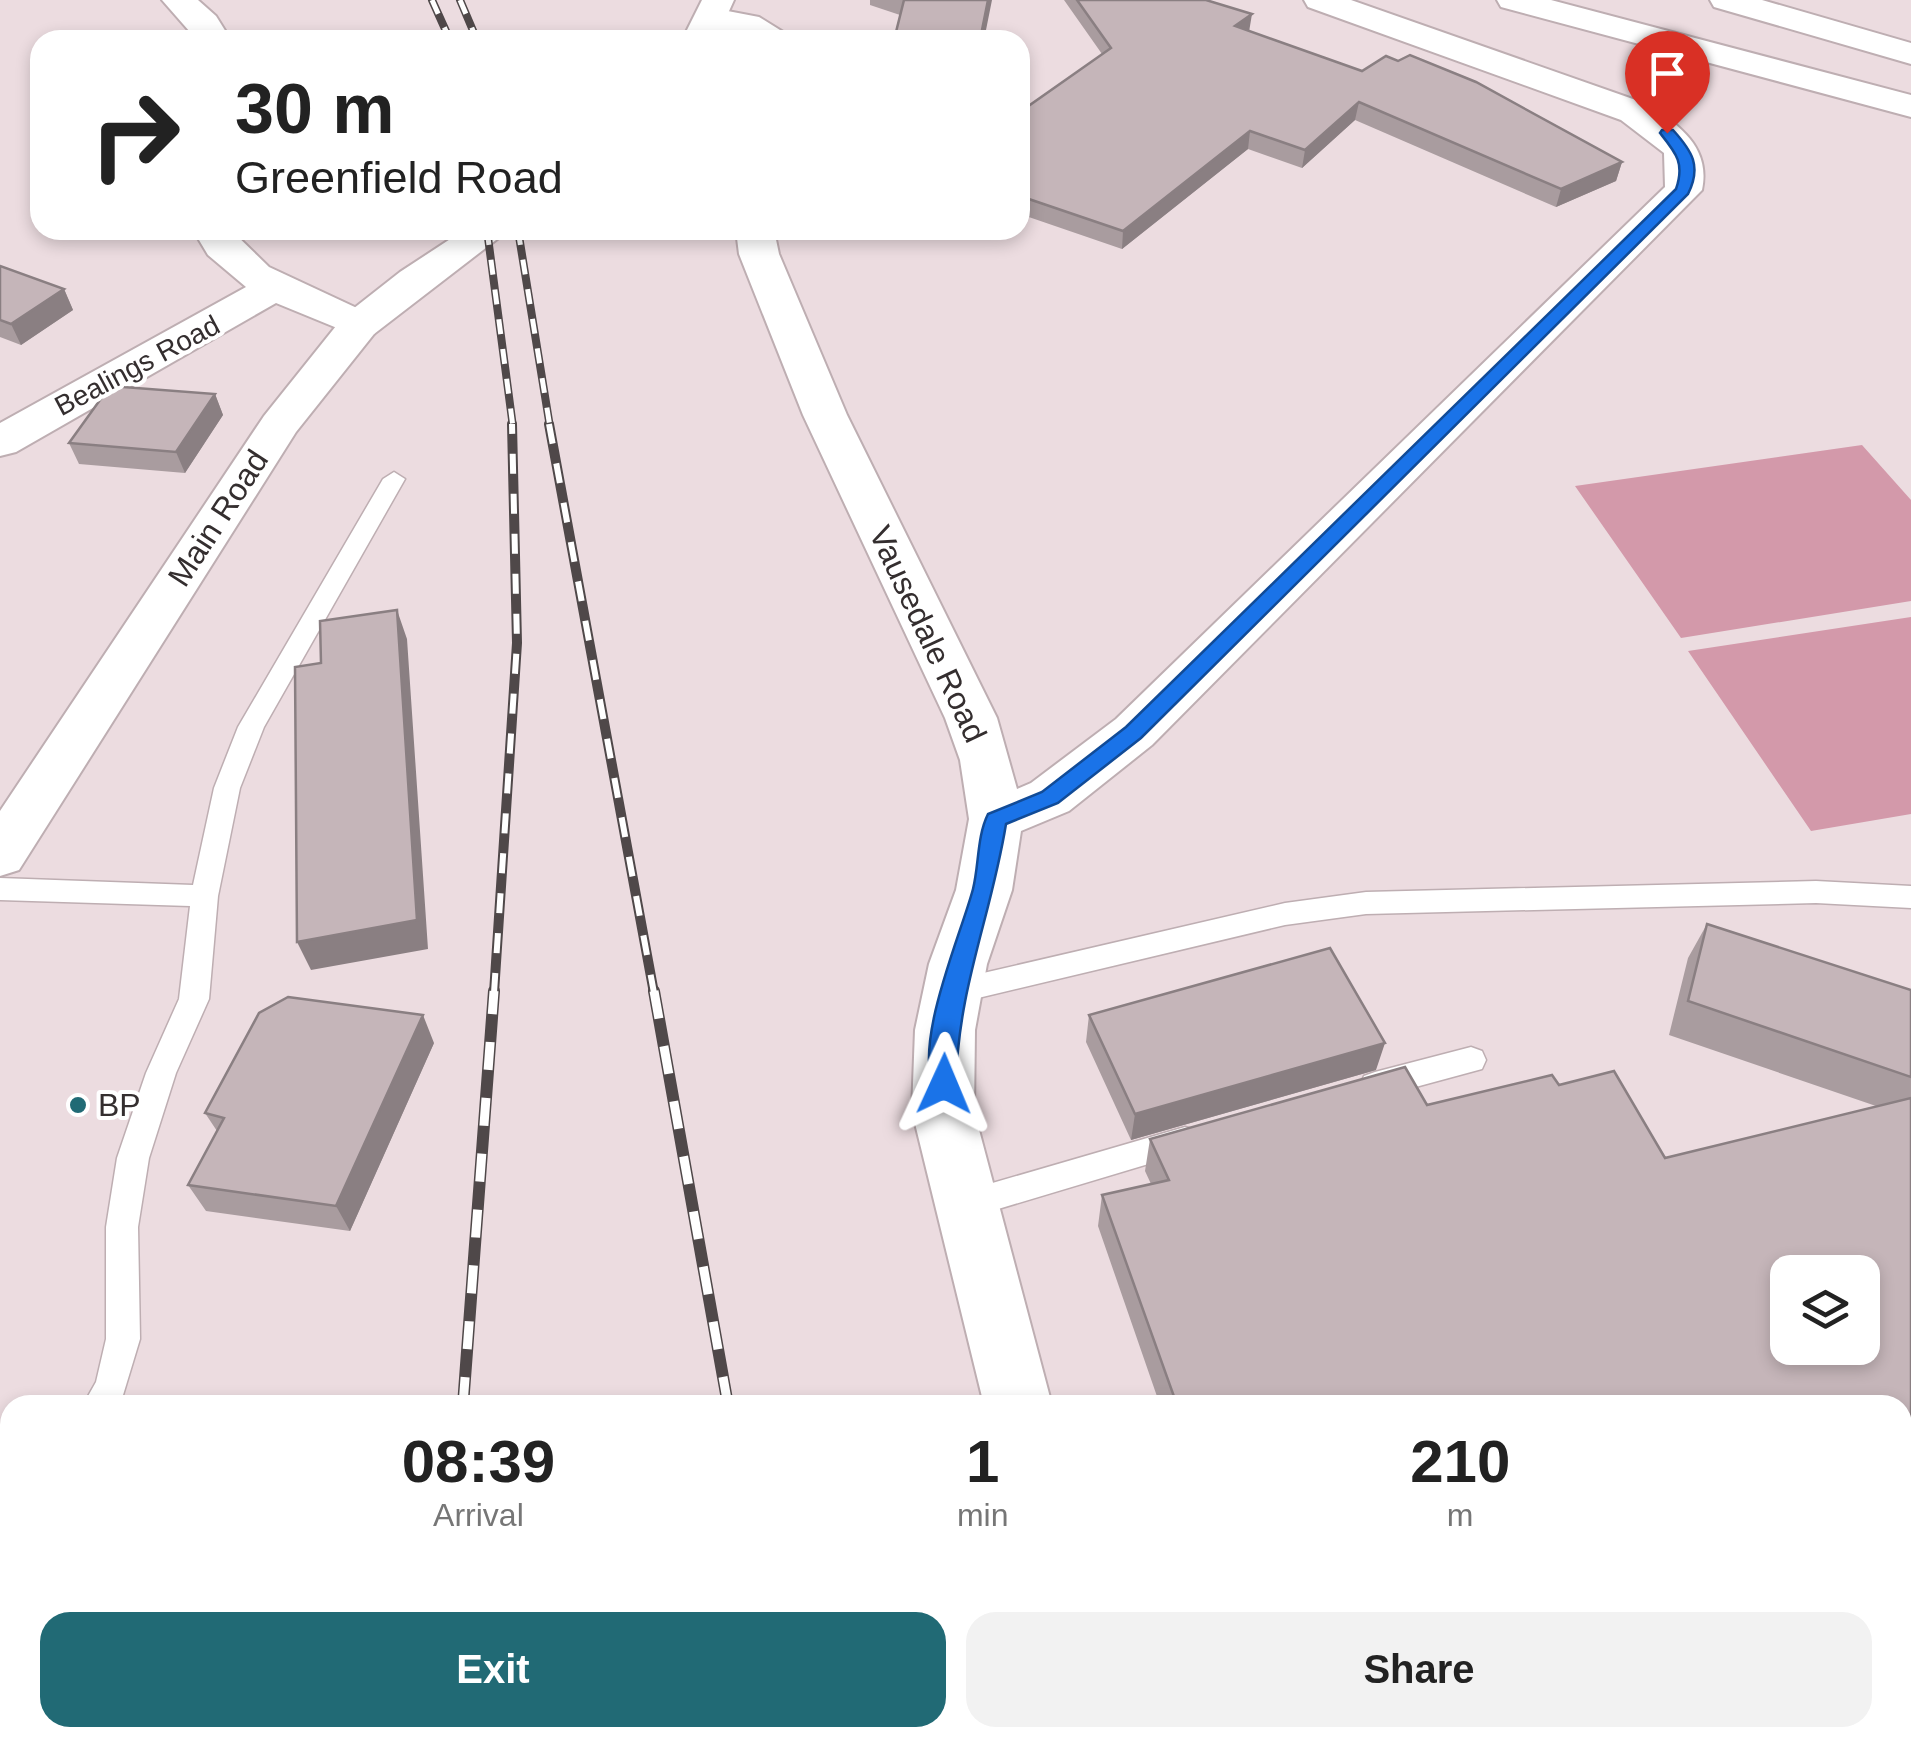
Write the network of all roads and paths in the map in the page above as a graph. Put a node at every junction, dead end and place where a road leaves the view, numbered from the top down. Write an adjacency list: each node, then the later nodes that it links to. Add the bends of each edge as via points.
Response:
1 (178, 0): 6 (main road)
2 (1320, 0): 17 (main road, via 1634,112 1686,154 1683,190 1134,732 1050,798)
3 (1513, 0): 9 (main road)
4 (1726, 0): 8 (main road)
5 (710, 19): 7 (main road)
6 (208, 30)
7 (765, 30)
8 (1911, 54)
9 (1911, 106)
10 (216, 240): 13 (main road)
11 (475, 240): 14 (main road, Main Road)
12 (756, 240): 17 (main road, Vausedale Road, via 825,415 971,718)
13 (272, 286): 14 (main road); 15 (main road, Bealings Road, via 205,332)
14 (359, 325): 18 (main road, Main Road, via 279,425)
15 (0, 442)
16 (394, 479): 20 (lane, via 251,727 228,788)
17 (996, 820): 22 (main road, Vausedale Road, via 984,890)
18 (0, 855)
19 (0, 889): 20 (lane)
20 (204, 896): 27 (lane, via 194,999 133,1158 122,1227 123,1340)
21 (1911, 897): 22 (lane, via 1816,892 1366,903 1286,914)
22 (953, 992): 26 (main road, Vausedale Road, via 943,1111)
23 (1471, 1060): 24 (lane)
24 (1345, 1093)
25 (1214, 1132): 26 (lane)
26 (966, 1205): 28 (main road, Vausedale Road)
27 (107, 1395)
28 (1015, 1395)

